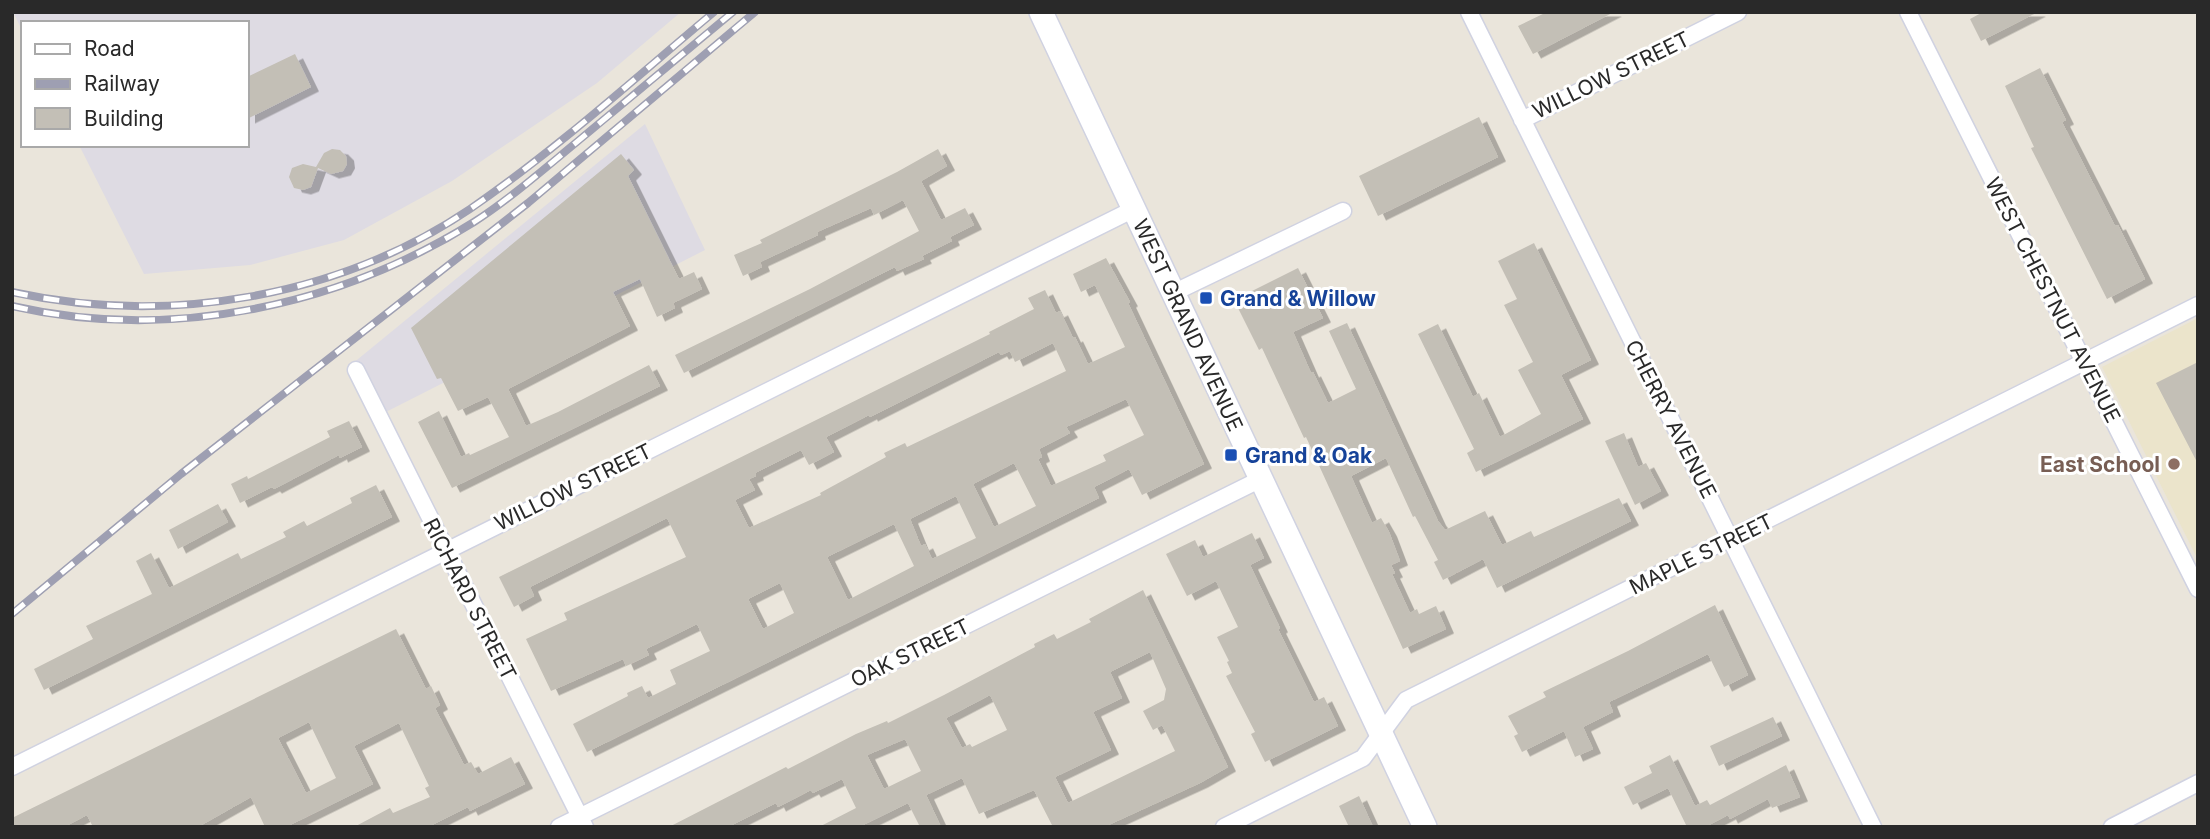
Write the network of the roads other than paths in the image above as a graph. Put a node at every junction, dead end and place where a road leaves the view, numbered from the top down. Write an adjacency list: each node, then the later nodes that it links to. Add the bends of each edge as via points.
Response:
1 (1041, 12): 6 (main road, WEST GRAND AVENUE)
2 (1469, 12): 5 (street, CHERRY AVENUE)
3 (1738, 12): 5 (street, WILLOW STREET)
4 (1908, 12): 10 (street, WEST CHESTNUT AVENUE)
5 (1522, 120): 13 (street, CHERRY AVENUE)
6 (1134, 209): 8 (main road, WEST GRAND AVENUE); 14 (street, WILLOW STREET)
7 (1343, 211): 8 (street)
8 (1173, 293): 12 (main road, WEST GRAND AVENUE)
9 (2198, 305): 10 (street, MAPLE STREET)
10 (2085, 363): 13 (street, MAPLE STREET); 15 (street, WEST CHESTNUT AVENUE)
11 (356, 370): 14 (street, RICHARD STREET)
12 (1261, 479): 16 (main road, WEST GRAND AVENUE); 19 (street, OAK STREET)
13 (1731, 539): 16 (street, MAPLE STREET, via 1406,700); 23 (street, CHERRY AVENUE)
14 (446, 550): 17 (street, WILLOW STREET); 19 (street, RICHARD STREET)
15 (2198, 589)
16 (1381, 732): 21 (street, MAPLE STREET, via 1363,758); 22 (main road, WEST GRAND AVENUE)
17 (12, 767)
18 (2198, 783): 24 (street)
19 (582, 822): 20 (street, OAK STREET)
20 (559, 827)
21 (1224, 827)
22 (1425, 827)
23 (1873, 827)
24 (2112, 827)

